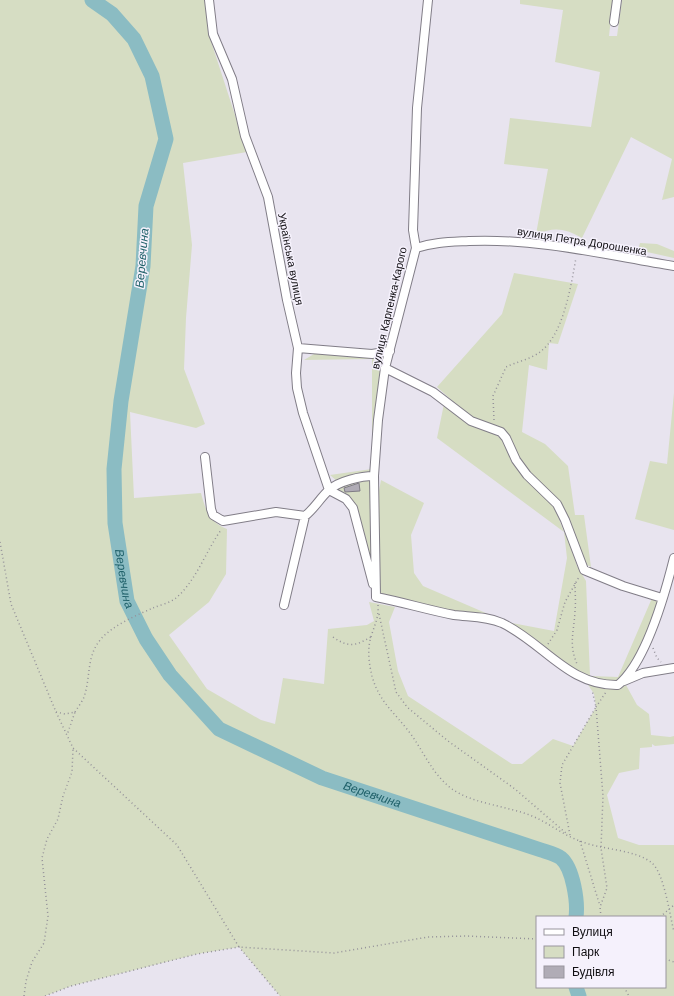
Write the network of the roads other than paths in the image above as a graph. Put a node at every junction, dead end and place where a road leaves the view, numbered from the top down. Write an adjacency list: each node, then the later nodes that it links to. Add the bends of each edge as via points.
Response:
1 (209, 0): 7 (street, Українська вулиця, via 213,34 232,79 245,136 268,198)
2 (428, 0): 5 (street, вулиця Карпенка-Карого, via 417,108 413,230)
3 (617, 0): 4 (street)
4 (614, 22)
5 (416, 248): 6 (street, вулиця Петра Дорошенка, via 432,242 525,241); 8 (street, вулиця Карпенка-Карого)
6 (674, 266)
7 (298, 348): 8 (street, via 372,354); 12 (street, Українська вулиця, via 297,388)
8 (390, 351): 9 (street, вулиця Карпенка-Карого)
9 (385, 368): 11 (street, вулиця Карпенка-Карого); 16 (street, via 433,392 471,421 501,432 527,475 557,504 584,570)
10 (206, 457): 13 (street, via 213,515 216,518 227,522 276,512)
11 (374, 476): 12 (street, via 340,484); 15 (street, вулиця Карпенка-Карого)
12 (329, 490): 13 (street); 15 (street, via 346,499 353,508)
13 (305, 516): 17 (street)
14 (674, 558): 16 (street)
15 (376, 597): 19 (street, via 502,623 525,637 573,674 605,686)
16 (662, 598): 19 (street, via 635,667)
17 (284, 605)
18 (673, 668): 19 (street, via 643,673)
19 (621, 683)

